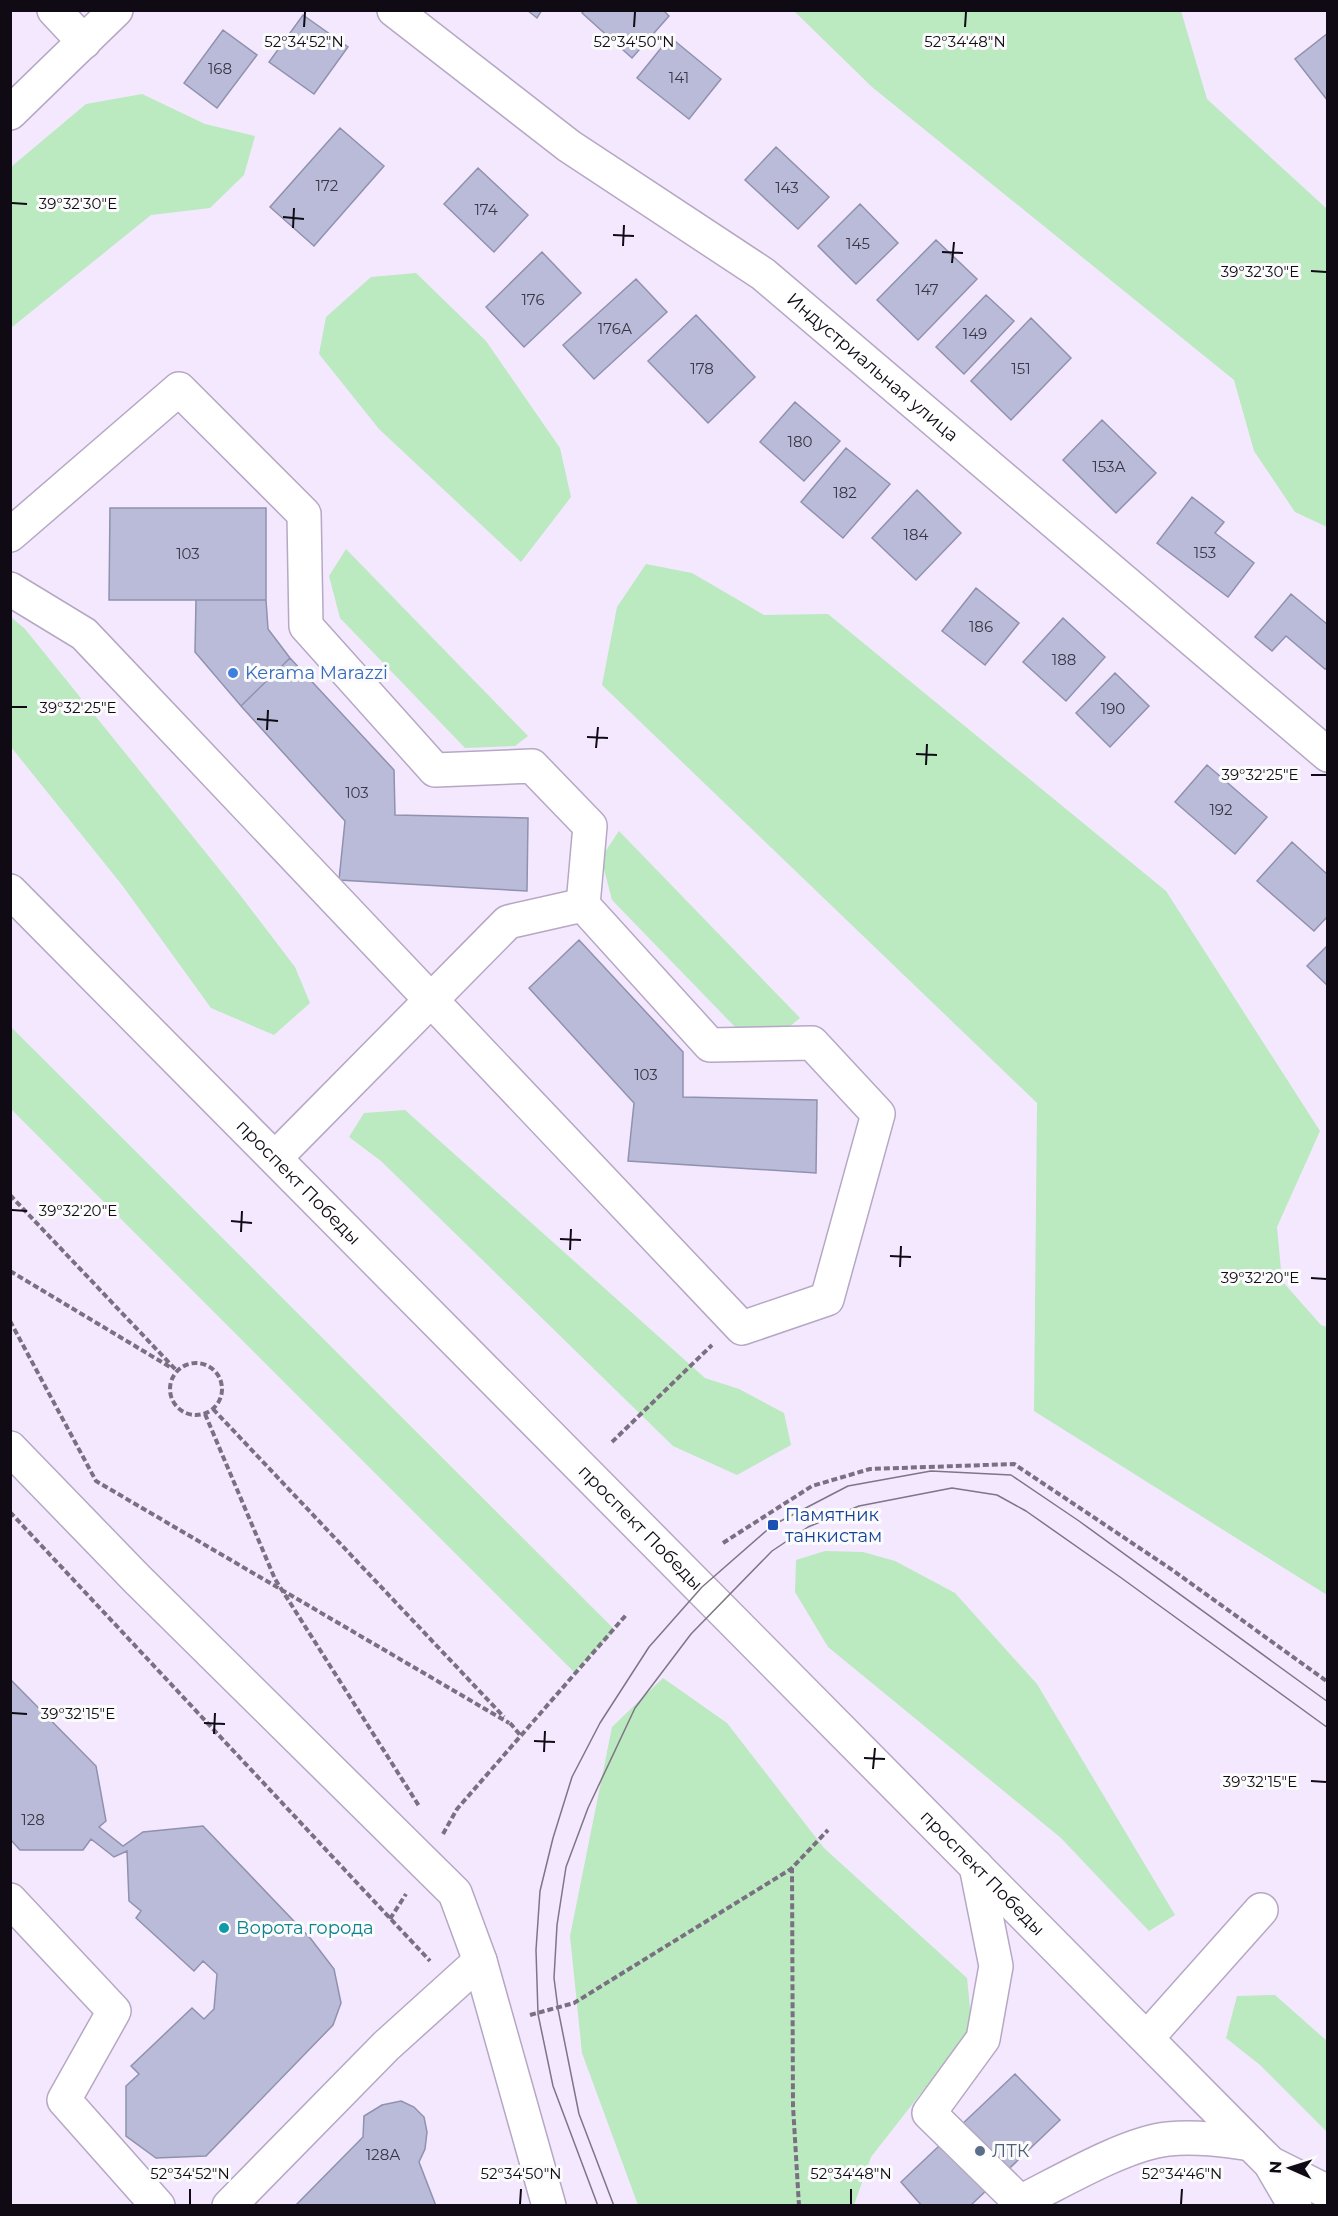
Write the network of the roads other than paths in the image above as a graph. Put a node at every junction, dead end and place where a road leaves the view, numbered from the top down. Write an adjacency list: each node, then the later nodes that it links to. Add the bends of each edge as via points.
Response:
1 (54, 10): 4 (street)
2 (116, 10): 4 (street)
3 (394, 10): 8 (street, Индустриальная улица, via 569,146 763,274)
4 (84, 42): 5 (street)
5 (13, 106)
6 (10, 535): 10 (street, via 180,390 304,514 306,626 435,770 532,766 590,826)
7 (10, 589): 11 (street, via 84,634)
8 (1328, 755)
9 (10, 891): 12 (street, проспект Победы)
10 (583, 905): 11 (street, via 508,922); 11 (street, via 710,1045 812,1043 878,1114 827,1299 742,1328)
11 (431, 1000): 12 (street)
12 (275, 1158): 14 (street, проспект Победы)
13 (10, 1448): 17 (street, via 455,1893)
14 (976, 1866): 18 (street, проспект Победы); 19 (street, via 996,1966 983,2038 929,2113 1020,2202 1115,2156 1166,2139 1208,2138)
15 (10, 1900): 21 (street, via 114,2011 64,2100)
16 (1261, 1910): 18 (street)
17 (480, 1961): 22 (street, via 386,2046); 23 (street)
18 (1147, 2038): 19 (street, проспект Победы)
19 (1261, 2153): 20 (street); 24 (street)
20 (1328, 2192)
21 (158, 2205)
22 (229, 2205)
23 (549, 2205)
24 (1295, 2205)

